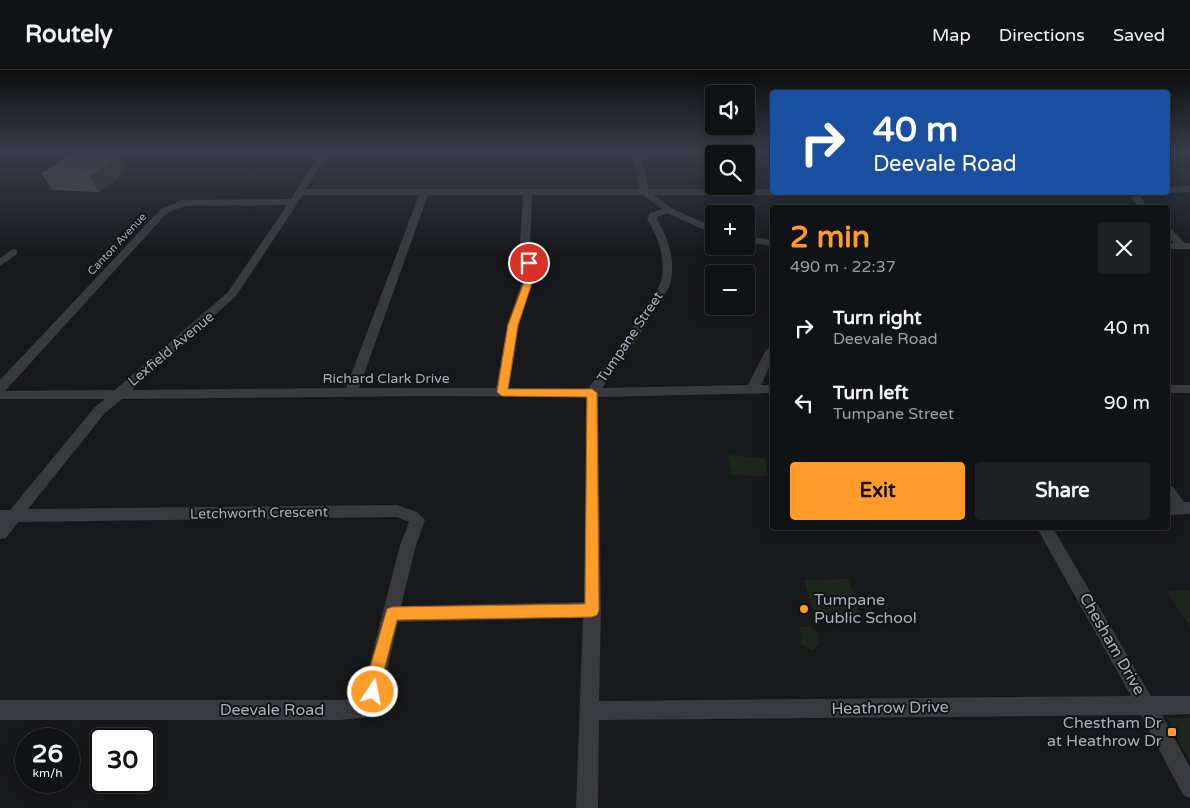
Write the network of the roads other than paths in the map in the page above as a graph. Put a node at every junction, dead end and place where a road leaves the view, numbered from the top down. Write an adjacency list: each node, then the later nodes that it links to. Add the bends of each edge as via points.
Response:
1 (303, 186): 5 (street, Lexfield Avenue)
2 (644, 186): 8 (street)
3 (1190, 189): 4 (street)
4 (1170, 190)
5 (300, 192): 6 (street); 10 (street, Lexfield Avenue)
6 (424, 192): 7 (street); 28 (street)
7 (528, 192): 8 (street); 27 (street, via 525,244 531,270 513,325)
8 (645, 192): 9 (street); 11 (street)
9 (770, 192)
10 (292, 202): 22 (street, Canton Avenue, via 183,203 170,207); 30 (street, Lexfield Avenue, via 232,294)
11 (668, 210): 12 (street); 29 (street, Tumpane Street, via 652,219 661,234 667,255 664,287)
12 (705, 227)
13 (1170, 233): 17 (street)
14 (755, 240): 15 (street)
15 (770, 243)
16 (1170, 246): 17 (street)
17 (1186, 246): 18 (street)
18 (1170, 251)
19 (13, 252): 20 (street)
20 (0, 263)
21 (770, 354): 26 (street)
22 (0, 388)
23 (770, 389): 26 (street, Richard Clark Drive)
24 (1170, 389): 25 (street)
25 (1190, 389)
26 (752, 390): 29 (street, Richard Clark Drive)
27 (502, 392): 28 (street, Richard Clark Drive); 29 (street, Richard Clark Drive)
28 (350, 393): 30 (street, Richard Clark Drive)
29 (592, 393): 37 (street, Tumpane Street)
30 (118, 394): 31 (street, Richard Clark Drive); 34 (street, Lexfield Avenue, via 100,410)
31 (0, 395)
32 (1170, 495): 33 (street)
33 (1179, 509)
34 (7, 516): 36 (street, Lexfield Avenue); 38 (street, Letchworth Crescent, via 397,511 417,520)
35 (1046, 530): 39 (street, Chesham Drive)
36 (0, 533)
37 (592, 610): 38 (street); 42 (street, Tumpane Street)
38 (392, 614): 41 (street, Deevale Road, via 369,707 361,709)
39 (1146, 705): 40 (street, Heathrow Drive); 42 (street, Heathrow Drive); 43 (street, Chesham Drive)
40 (1190, 705)
41 (0, 710)
42 (589, 710): 44 (street, Tumpane Street)
43 (1190, 788)
44 (587, 808)

